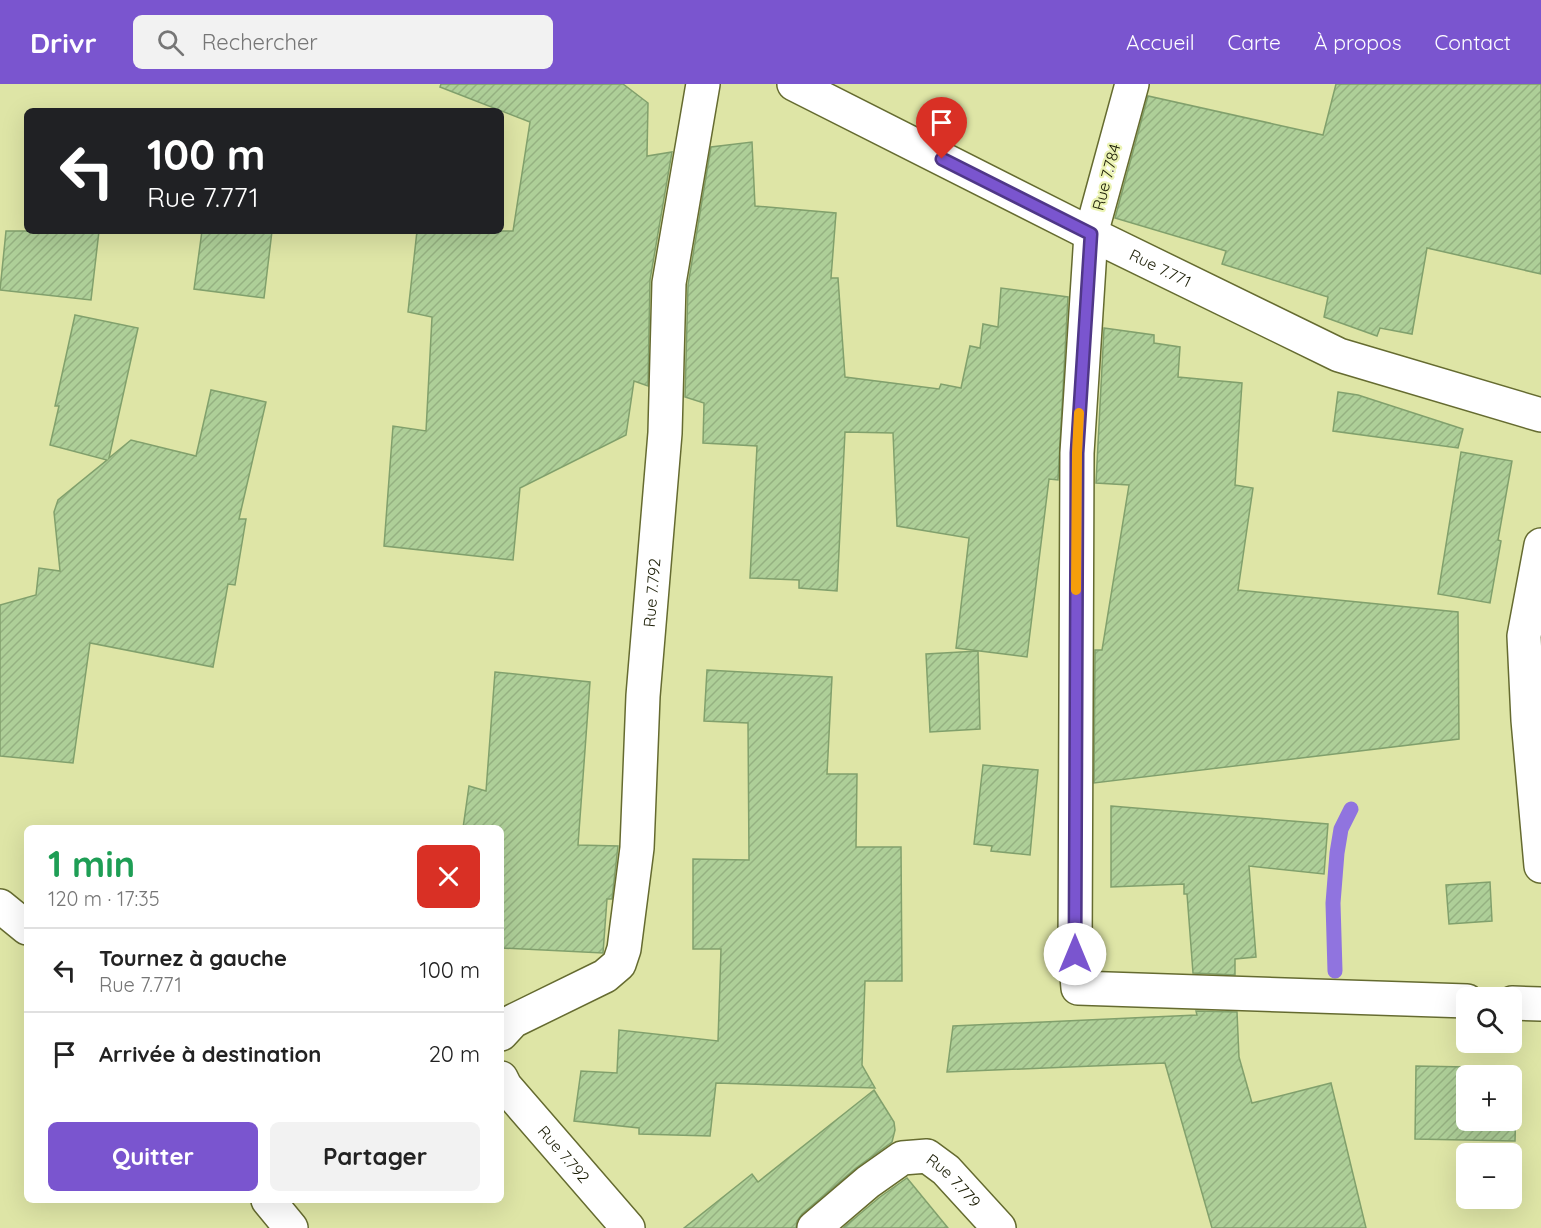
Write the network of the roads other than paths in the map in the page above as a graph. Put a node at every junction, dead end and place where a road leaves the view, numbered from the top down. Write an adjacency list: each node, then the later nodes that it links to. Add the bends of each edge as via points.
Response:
1 (703, 84): 13 (street, Rue 7.792, via 669,283 665,434 643,696 637,848 624,949 619,964 605,976 513,1021)
2 (794, 84): 4 (street, Rue 7.771)
3 (1132, 84): 4 (street, Rue 7.784)
4 (1091, 234): 5 (street, Rue 7.771, via 1339,355); 10 (street, Rue 7.784, via 1077,453 1078,988)
5 (1541, 416)
6 (1541, 545): 7 (street, via 1524,636)
7 (1541, 866)
8 (0, 906): 9 (street)
9 (24, 926)
10 (1456, 1001)
11 (1522, 1003): 12 (street)
12 (1541, 1004)
13 (504, 1031)
14 (504, 1084): 17 (street, Rue 7.792)
15 (270, 1203): 16 (street)
16 (291, 1228)
17 (628, 1228)
18 (814, 1228): 19 (street, Rue 7.779, via 902,1158 927,1156 946,1170)
19 (999, 1228)

